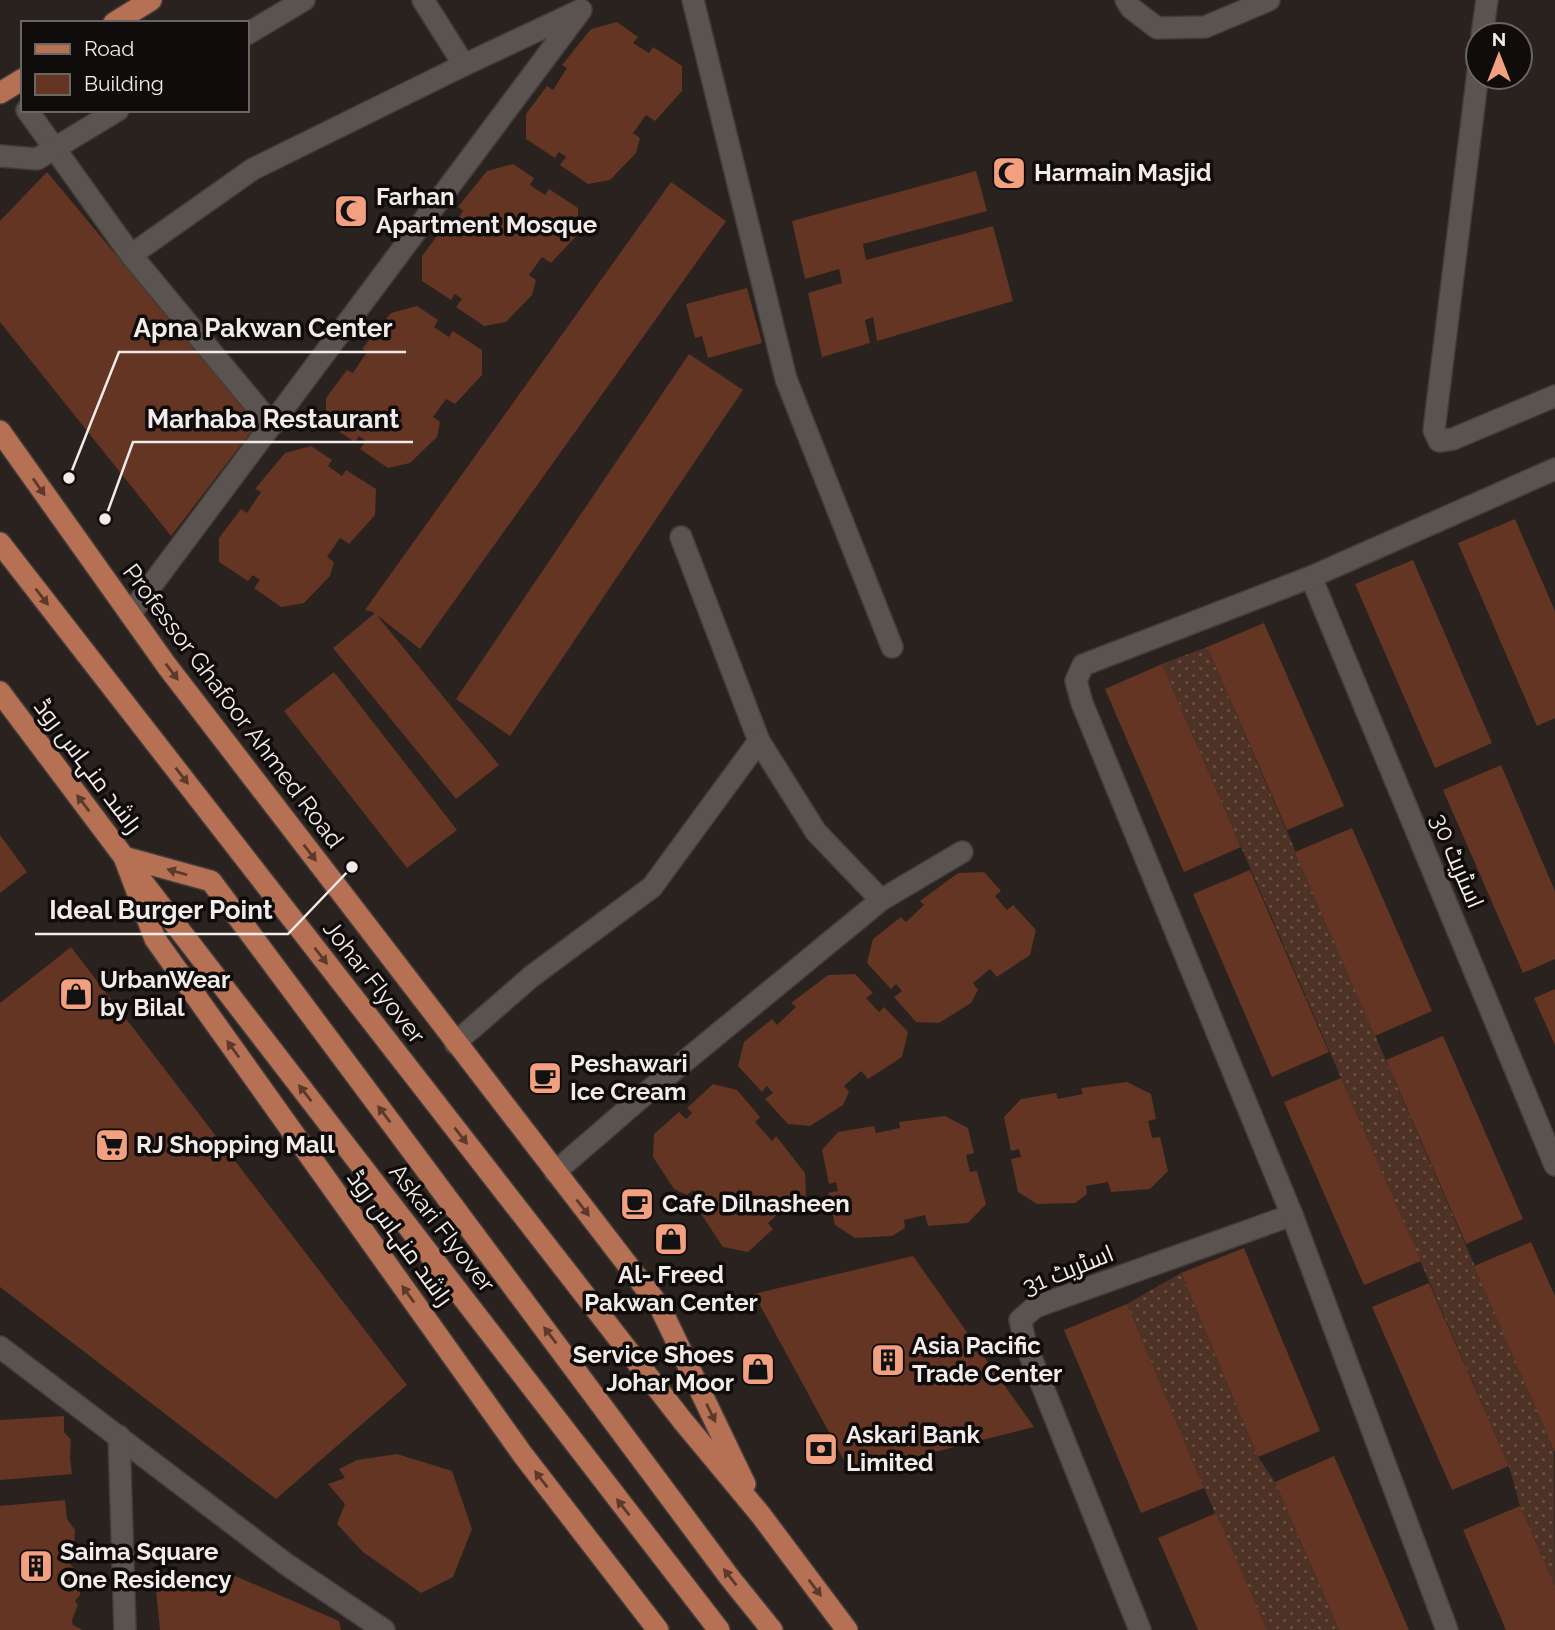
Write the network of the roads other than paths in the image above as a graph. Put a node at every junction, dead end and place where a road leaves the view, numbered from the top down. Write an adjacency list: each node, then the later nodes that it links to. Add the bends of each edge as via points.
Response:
1 (151, 0): 8 (main road)
2 (304, 0): 10 (street)
3 (423, 0): 11 (street)
4 (693, 0): 28 (street, via 786,379)
5 (1126, 0): 6 (street, via 1157,28 1205,27)
6 (1269, 0)
7 (1487, 0): 9 (street)
8 (117, 21)
9 (1484, 21)
10 (248, 33)
11 (464, 65): 19 (street, via 253,169); 21 (street, via 581,10)
12 (11, 86): 14 (street)
13 (1476, 91): 20 (street, via 1434,430 1439,441 1453,439)
14 (21, 102)
15 (28, 112): 17 (street)
16 (115, 112): 17 (street)
17 (54, 148): 18 (street, via 37,159); 19 (street)
18 (0, 156)
19 (131, 255): 21 (street)
20 (1555, 396)
21 (272, 425): 27 (street)
22 (0, 431): 27 (main road, Professor Ghafoor Ahmed Road, one-way to 27)
23 (1555, 469): 26 (street)
24 (681, 537): 30 (street)
25 (0, 543): 40 (main road, Johar Flyover, one-way to 40)
26 (1311, 577): 35 (street, اسٹریٹ 30); 37 (street, via 1083,665 1076,681)
27 (130, 614): 34 (main road, Professor Ghafoor Ahmed Road, one-way to 34)
28 (892, 647)
29 (0, 692): 32 (main road, راشد منہاس روڈ, one-way to 29)
30 (759, 741): 33 (street, via 816,832); 34 (street, via 652,887 532,975)
31 (962, 852): 33 (street)
32 (124, 857): 43 (main road, راشد منہاس روڈ, one-way to 32, via 523,1455 155,939); 44 (main road, Askari Flyover, one-way to 32); 45 (main road, one-way to 32, via 211,881)
33 (881, 900): 36 (street)
34 (455, 1043): 36 (main road, Professor Ghafoor Ahmed Road)
35 (1555, 1165)
36 (555, 1172): 40 (main road, Professor Ghafoor Ahmed Road, one-way to 40, via 660,1307)
37 (1292, 1215): 47 (street, اسٹریٹ 31, via 1035,1307 1020,1320); 48 (street)
38 (0, 1347): 39 (street)
39 (119, 1436): 41 (street); 42 (street, via 286,1564)
40 (760, 1514): 46 (main road, one-way to 46)
41 (125, 1630)
42 (384, 1630)
43 (658, 1630)
44 (719, 1630)
45 (772, 1630)
46 (847, 1630)
47 (1140, 1630)
48 (1447, 1630)

